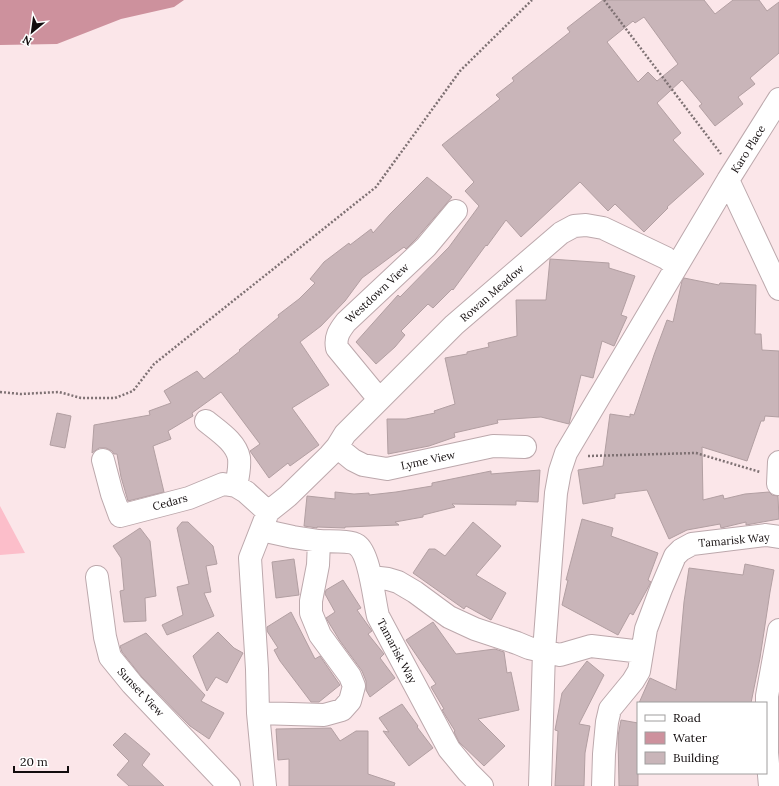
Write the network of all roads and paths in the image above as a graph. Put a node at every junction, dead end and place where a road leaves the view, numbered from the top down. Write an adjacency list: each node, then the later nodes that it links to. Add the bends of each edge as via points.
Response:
1 (532, 0): 8 (path, via 460,71 376,187 154,364 133,391 115,398 81,398 59,392)
2 (604, 0): 4 (path)
3 (779, 99): 4 (lane, Karo Place)
4 (732, 175): 6 (lane); 7 (lane)
5 (456, 211): 9 (lane, Westdown View, via 426,248 346,322 335,340 337,348)
6 (676, 266): 9 (lane, Rowan Meadow, via 666,258 603,228 574,226 561,232 454,325); 13 (lane)
7 (779, 289)
8 (0, 392)
9 (379, 399): 11 (lane, Rowan Meadow, via 345,434)
10 (206, 421): 16 (lane, via 224,435 236,449 239,458)
11 (337, 447): 12 (lane, Lyme View, via 363,465 387,470 493,446); 17 (lane, Rowan Meadow)
12 (525, 447)
13 (569, 447): 15 (path, via 586,456 696,453 764,473); 23 (lane, via 560,471 556,493)
14 (103, 460): 16 (lane, Cedars, via 120,516 189,498 223,484)
15 (778, 473)
16 (236, 486): 17 (lane, via 246,492)
17 (265, 521): 19 (lane, via 292,537); 25 (lane, via 250,558)
18 (779, 537): 24 (lane, Tamarisk Way, via 766,535 692,544 681,550 675,556 661,589 646,629)
19 (319, 541): 21 (lane, Tamarisk Way, via 357,545 366,559); 25 (lane, via 311,613 320,635 350,676 354,686 350,701 342,710 324,715)
20 (97, 577): 26 (lane, Sunset View, via 110,657 132,684)
21 (371, 577): 23 (lane, via 388,579 407,587 448,617 475,629); 28 (lane, Tamarisk Way, via 378,616 449,749)
22 (779, 630): 31 (lane, via 767,696)
23 (544, 651): 24 (lane, via 560,655 591,646); 29 (lane)
24 (642, 652): 30 (lane, Tamarisk Way, via 639,671 610,709)
25 (258, 713): 27 (lane)
26 (229, 786)
27 (265, 786)
28 (482, 786)
29 (540, 786)
30 (602, 786)
31 (770, 786)

